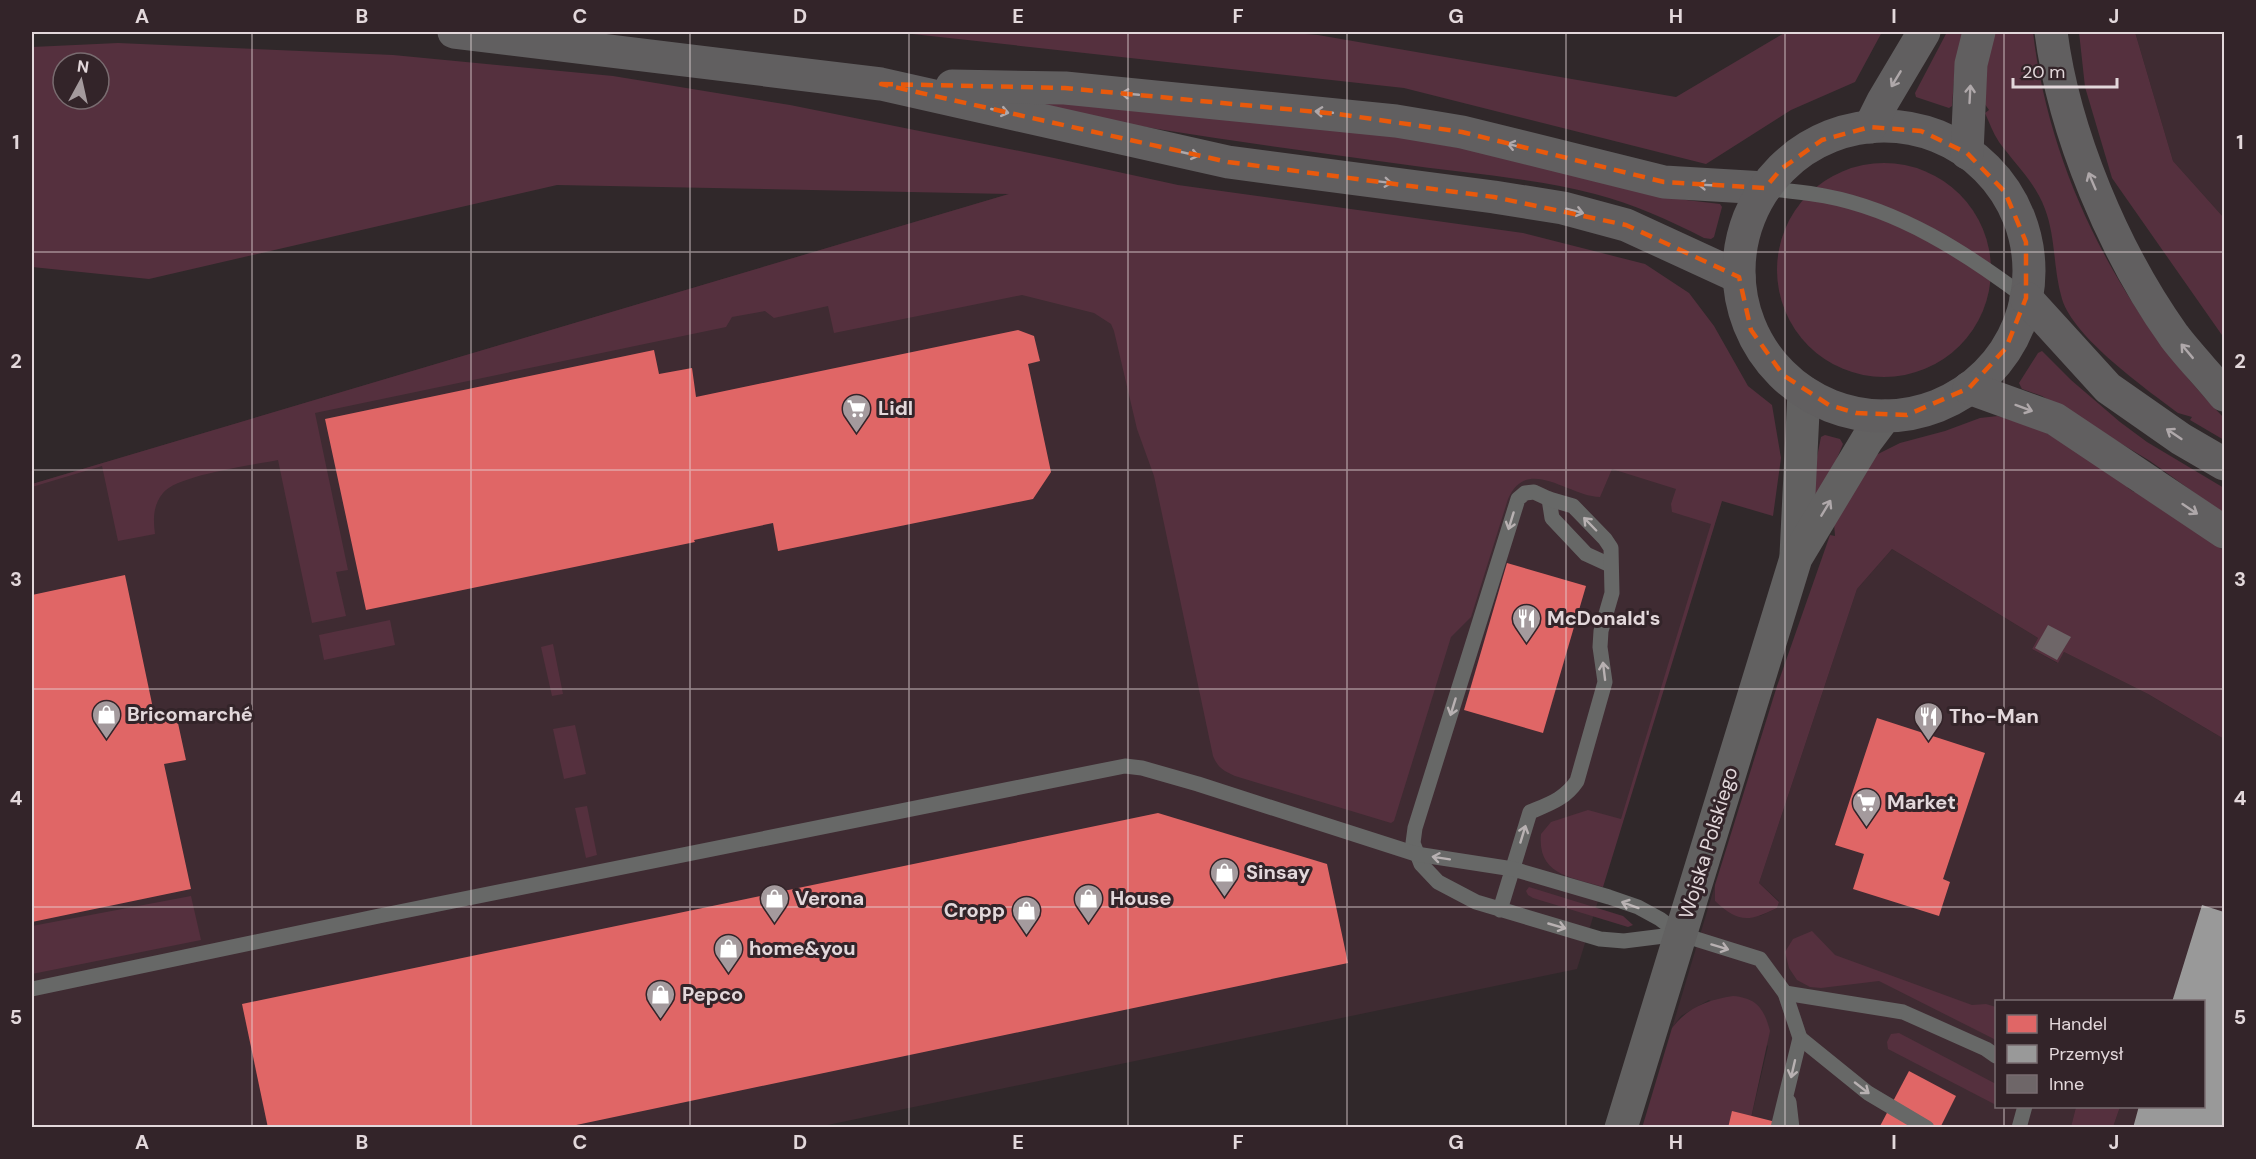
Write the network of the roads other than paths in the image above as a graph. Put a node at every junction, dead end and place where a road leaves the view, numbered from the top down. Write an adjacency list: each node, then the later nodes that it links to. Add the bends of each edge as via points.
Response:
1 (454, 32): 5 (main road)
2 (1924, 32): 6 (main road, one-way to 6)
3 (1978, 32): 7 (main road, one-way to 3, via 1971,64)
4 (2051, 32): 13 (main road, one-way to 4, via 2174,336 2110,225 2079,152)
5 (881, 84): 8 (main road, one-way to 5, via 1664,182 1462,132 1350,115 1065,88); 9 (main road, one-way to 9, via 1228,162 1563,208 1626,225)
6 (1870, 127): 7 (main road, via 1921,131); 8 (main road, via 1822,140 1800,153)
7 (1967, 153): 10 (main road, via 1988,170 2018,216 2029,270)
8 (1765, 188): 9 (main road, via 1750,216 1741,246); 10 (lane, via 1826,196 1911,224 1988,269)
9 (1739, 277): 12 (main road, via 1751,330 1765,354)
10 (2026, 298): 11 (main road, via 2019,324 2006,348 1990,370); 15 (main road, one-way to 10, via 2108,388)
11 (1969, 388): 14 (main road, via 1929,409); 17 (main road, one-way to 17, via 2055,419)
12 (1804, 392): 14 (main road, via 1829,405); 18 (street, Wojska Polskiego)
13 (2224, 395)
14 (1885, 416): 18 (street, Wojska Polskiego, one-way to 14)
15 (2224, 464)
16 (1549, 499): 19 (lane, via 1552,518 1586,555); 19 (lane, one-way to 16, via 1611,548 1605,539 1573,506); 20 (lane, one-way to 20, via 1534,492 1518,499 1415,828)
17 (2224, 532)
18 (1796, 558): 23 (street, Wojska Polskiego)
19 (1610, 566): 21 (lane, one-way to 19, via 1530,812 1561,799 1577,781 1605,682 1600,647 1612,593)
20 (1416, 854): 21 (lane, one-way to 20); 22 (lane, via 1420,864 1451,890); 24 (lane, via 1198,784 1125,766)
21 (1513, 869): 22 (lane); 23 (lane, one-way to 21, via 1638,907)
22 (1500, 910): 23 (lane, one-way to 23, via 1600,939 1624,941)
23 (1680, 934): 25 (lane, one-way to 25, via 1760,959); 30 (street, Wojska Polskiego)
24 (32, 989)
25 (1785, 993): 26 (lane); 27 (lane, via 1903,1012)
26 (1800, 1038): 28 (lane, one-way to 28); 33 (lane, one-way to 33, via 1868,1093)
27 (1995, 1055)
28 (1788, 1094): 31 (lane); 32 (lane)
29 (2025, 1108): 34 (lane)
30 (1621, 1128)
31 (1778, 1128)
32 (1792, 1128)
33 (1927, 1128)
34 (2019, 1128)

